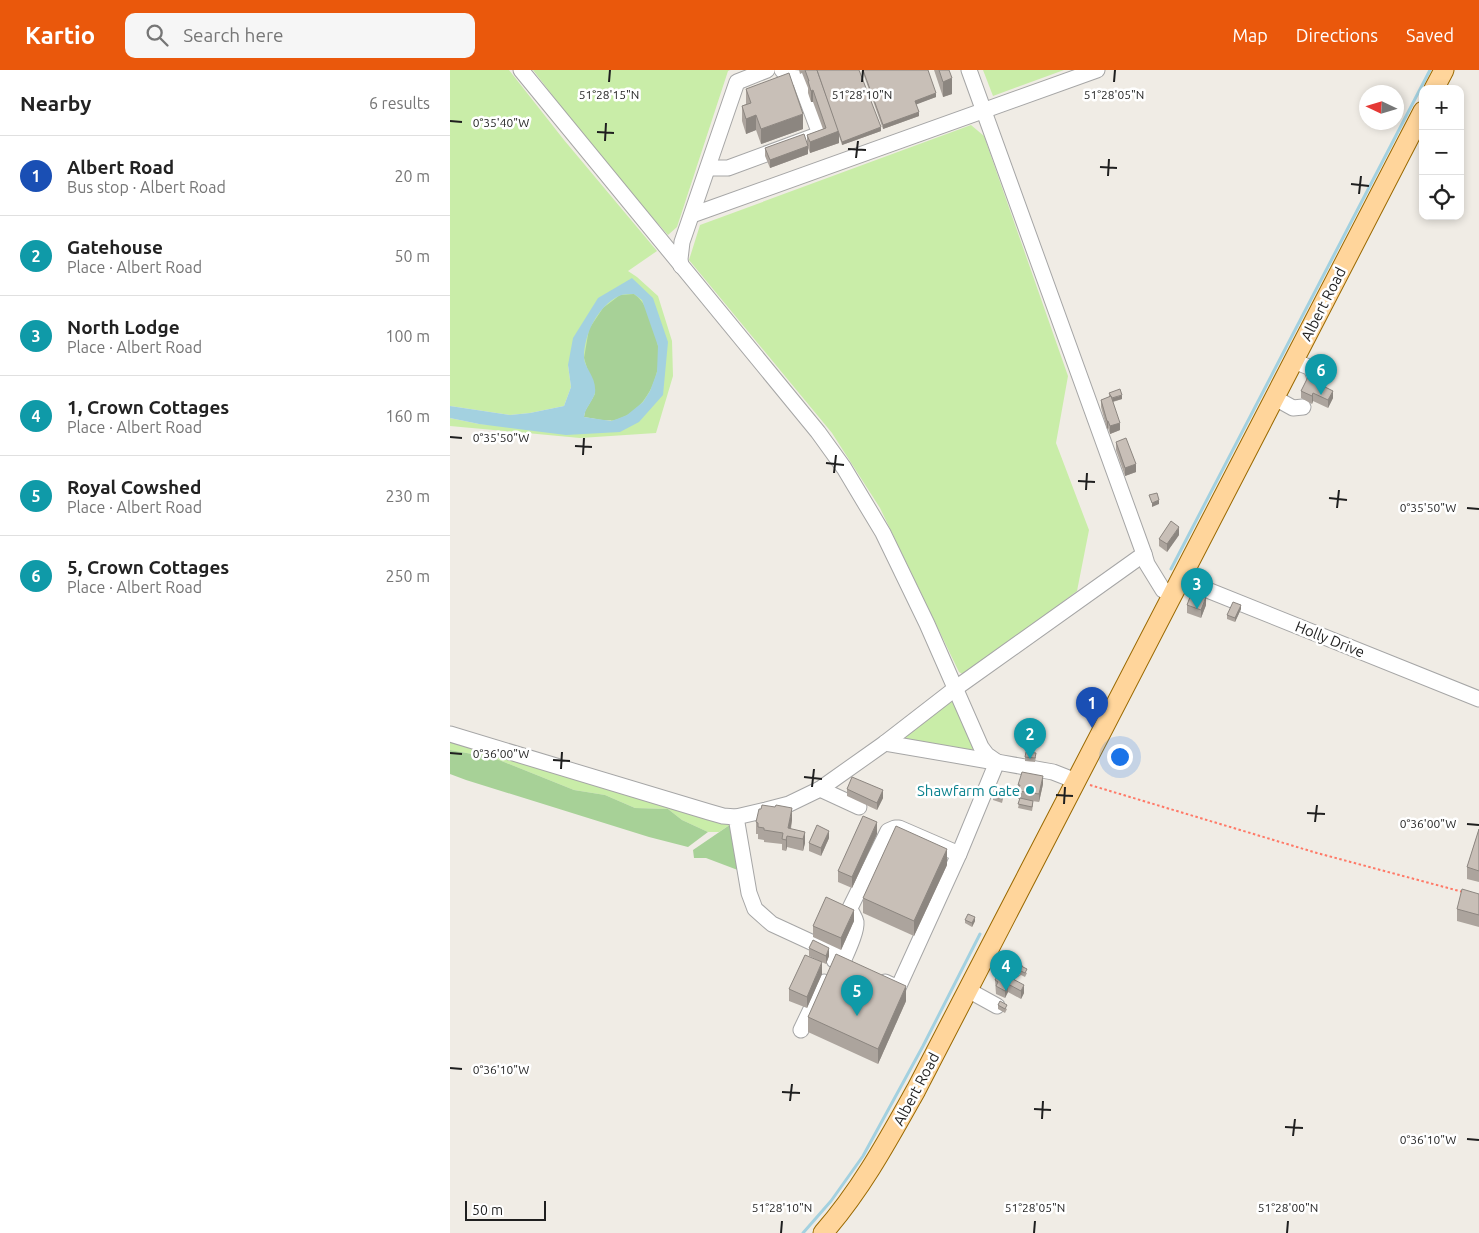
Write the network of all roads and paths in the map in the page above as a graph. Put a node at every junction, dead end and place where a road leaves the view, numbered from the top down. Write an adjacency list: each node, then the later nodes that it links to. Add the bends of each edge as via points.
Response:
1 (521, 70): 12 (lane)
2 (767, 70): 10 (lane, via 737,82)
3 (782, 70): 10 (lane, via 789,77 799,78 820,134 728,168)
4 (969, 70): 8 (lane)
5 (1096, 70): 8 (lane)
6 (1444, 70): 7 (main road)
7 (1436, 85)
8 (984, 110): 11 (lane); 17 (lane)
9 (1419, 119): 13 (main road, Albert Road)
10 (708, 168): 11 (lane)
11 (692, 215): 12 (lane, via 680,252)
12 (682, 266): 19 (lane, via 844,468 883,533)
13 (1294, 361): 14 (lane, via 1310,368); 15 (main road, Albert Road)
14 (1316, 380)
15 (1275, 398): 16 (lane, via 1293,408); 18 (main road, Albert Road)
16 (1304, 407)
17 (1144, 554): 18 (lane, via 1163,590); 19 (lane)
18 (1176, 587): 20 (lane, Holly Drive); 24 (main road, Albert Road)
19 (956, 688): 22 (lane); 23 (lane, via 981,747)
20 (1479, 699)
21 (450, 734): 27 (lane, via 719,815)
22 (885, 743): 23 (lane); 25 (lane)
23 (997, 762): 24 (lane, via 1053,772); 28 (lane)
24 (1076, 781): 29 (path, via 1317,853); 30 (main road, Albert Road)
25 (820, 789): 26 (lane); 27 (lane, via 789,804)
26 (858, 807)
27 (736, 816): 31 (lane, via 749,893 755,909 772,924 837,954)
28 (959, 854): 31 (lane, via 899,828 888,831 850,908 856,927); 34 (lane, via 898,988)
29 (1470, 894)
30 (986, 956): 32 (lane); 35 (main road, Albert Road)
31 (838, 962): 33 (lane); 37 (lane)
32 (1015, 969)
33 (858, 971)
34 (874, 978)
35 (968, 990): 36 (lane); 38 (main road, Albert Road, via 878,1158)
36 (997, 1006)
37 (801, 1030)
38 (823, 1233)

